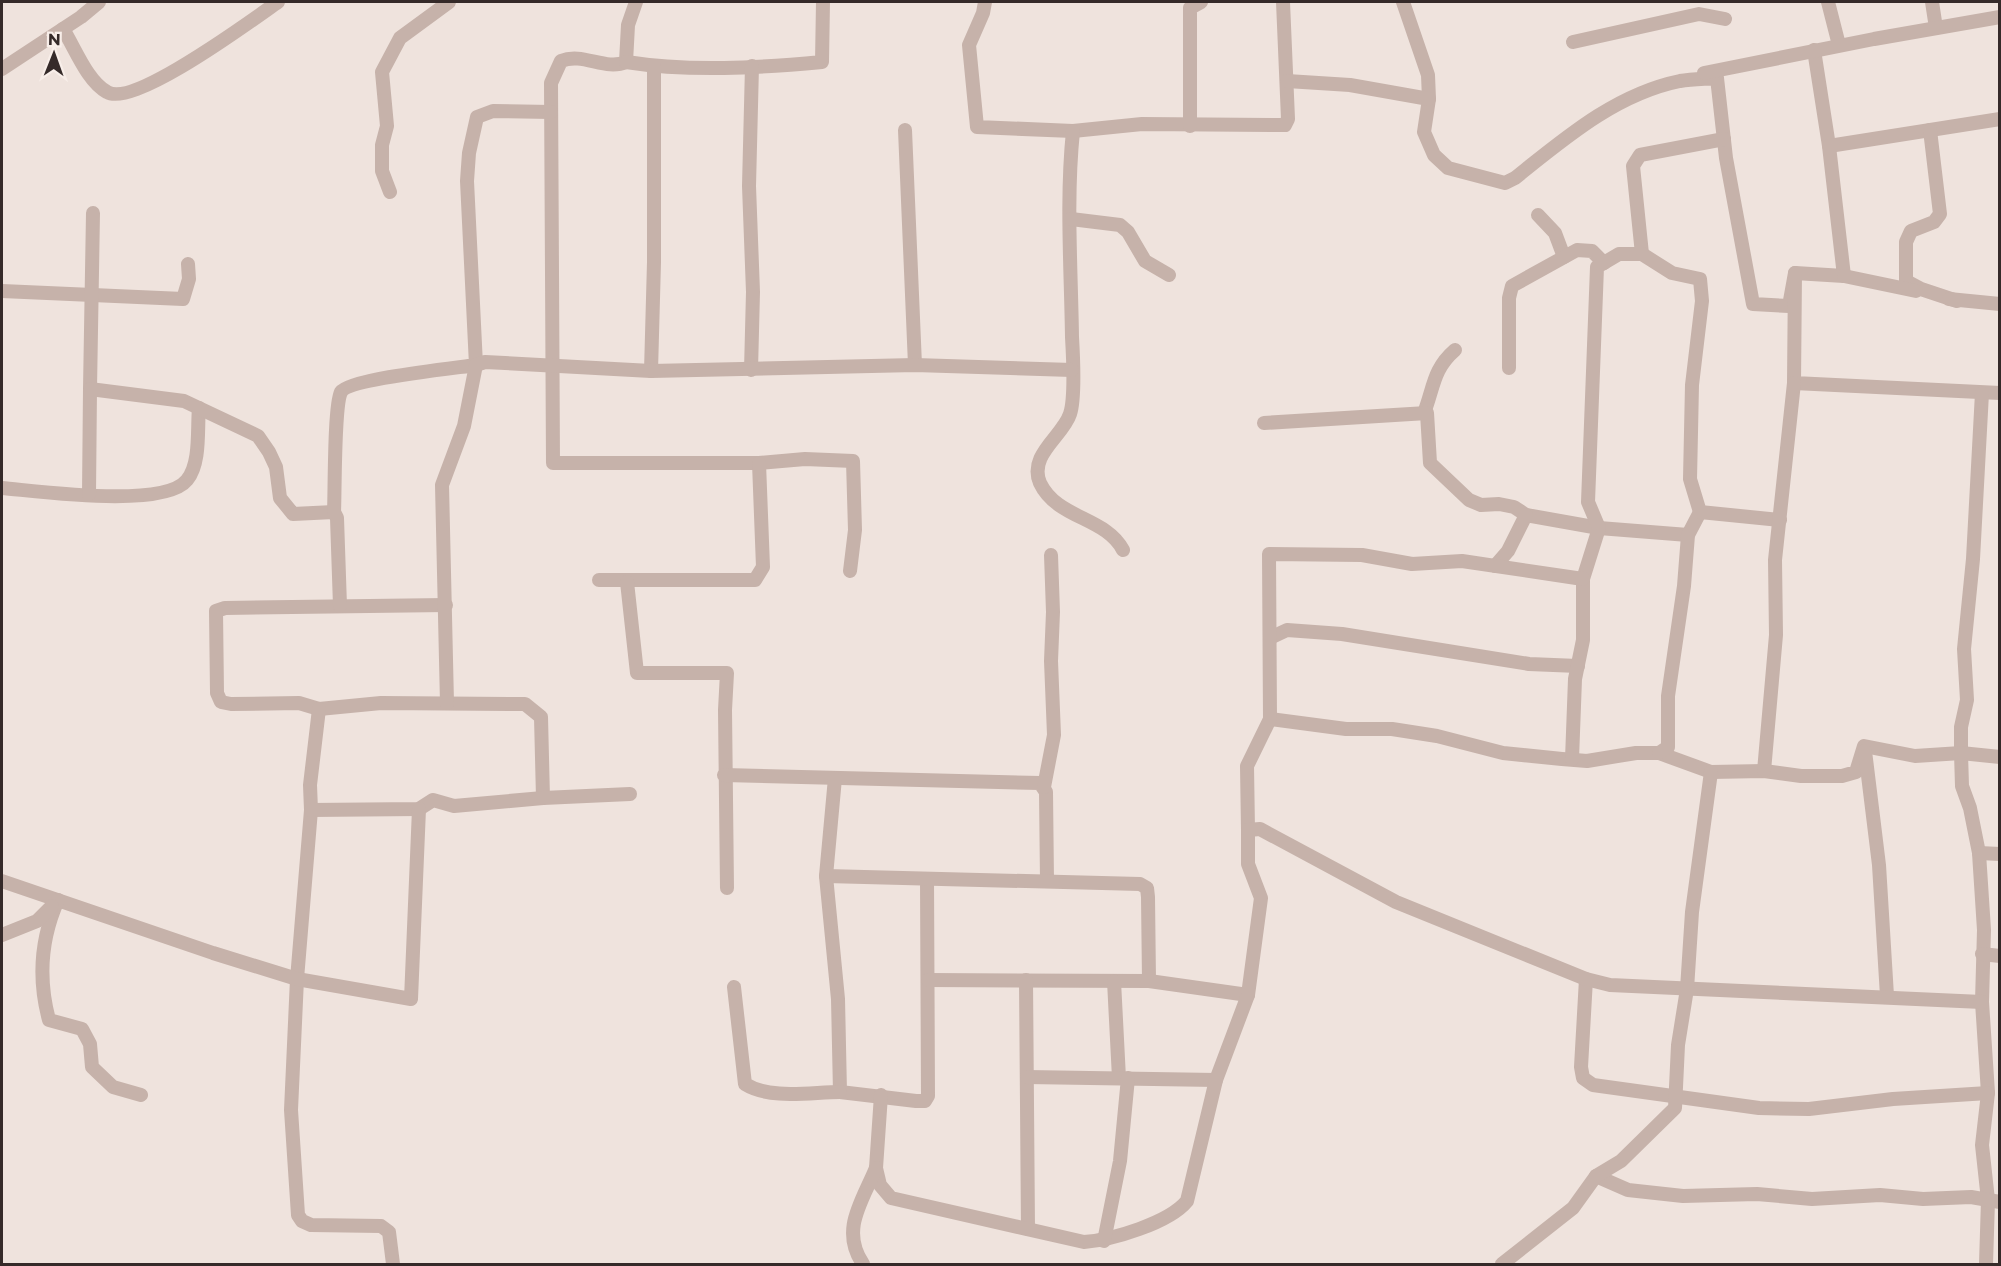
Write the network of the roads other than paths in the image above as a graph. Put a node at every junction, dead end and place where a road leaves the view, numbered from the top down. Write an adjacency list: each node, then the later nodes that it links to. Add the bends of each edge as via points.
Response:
1 (99, 2): 13 (street)
2 (278, 2): 18 (street, via 186,64 145,87 118,95 96,85)
3 (449, 2): 37 (street, via 400,38 382,72 387,126 381,171)
4 (636, 2): 22 (street, via 628,25)
5 (823, 2): 24 (street, via 822,62)
6 (985, 2): 34 (street, via 969,45 977,127)
7 (1201, 2): 31 (street, via 1190,8)
8 (1282, 2): 27 (street)
9 (1403, 2): 28 (street, via 1428,75)
10 (1692, 2): 14 (street)
11 (1828, 2): 20 (street)
12 (1932, 2): 17 (street)
13 (84, 6): 18 (street)
14 (1699, 14): 16 (street); 19 (street)
15 (2000, 17): 17 (street)
16 (1725, 20)
17 (1936, 28): 20 (street)
18 (63, 29): 25 (street)
19 (1573, 42)
20 (1839, 45): 21 (street)
21 (1814, 50): 26 (street, via 1720,72); 36 (street)
22 (626, 62): 23 (street); 29 (street, via 612,65 571,57 561,61 551,83)
23 (654, 66): 24 (street); 59 (street)
24 (752, 66): 57 (street)
25 (2, 69)
26 (1692, 73)
27 (1287, 81): 28 (street, via 1350,85); 31 (street, via 1285,125)
28 (1429, 99): 35 (street, via 1424,132 1434,155 1448,168 1505,183 1623,100 1680,81 1717,78)
29 (551, 112): 53 (street, via 493,111 477,117 467,181); 55 (street)
30 (2000, 119): 33 (street)
31 (1190, 126): 34 (street, via 1142,124)
32 (905, 130): 54 (street)
33 (1930, 130): 36 (street); 50 (street, via 1940,214 1935,222 1911,231 1906,242 1906,281)
34 (1073, 131): 40 (street, via 1068,182)
35 (1724, 139): 41 (street, via 1640,155 1635,160); 45 (street, via 1753,304 1790,306)
36 (1829, 146): 47 (street)
37 (390, 192)
38 (93, 213): 49 (street)
39 (1538, 215): 42 (street, via 1555,233)
40 (1071, 219): 46 (street, via 1120,225 1144,261); 58 (street)
41 (1642, 254): 43 (street, via 1619,254); 71 (street, via 1672,273 1700,279 1702,301 1692,385 1690,480)
42 (1564, 257): 43 (street, via 1577,250 1592,251); 56 (street, via 1512,286)
43 (1604, 263): 74 (street, via 1597,267 1588,484 1588,502)
44 (188, 264): 49 (street, via 189,279 183,299)
45 (1795, 273): 47 (street); 60 (street)
46 (1169, 274)
47 (1844, 276): 50 (street)
48 (2, 291): 49 (street)
49 (92, 294): 61 (street)
50 (1957, 301): 51 (street)
51 (2000, 304)
52 (1455, 350): 65 (street, via 1436,372)
53 (476, 365): 55 (street, via 484,362); 70 (street, via 367,381 341,392); 83 (street, via 464,426 442,485)
54 (915, 365): 57 (street); 58 (street)
55 (551, 367): 59 (street); 67 (street, via 553,463)
56 (1509, 368)
57 (751, 370): 59 (street)
58 (1072, 370): 76 (street, via 1070,414 1046,448 1039,481 1052,501 1116,537)
59 (651, 372)
60 (1794, 383): 62 (street); 73 (street)
61 (90, 389): 64 (street, via 184,401); 69 (street)
62 (1982, 393): 63 (street); 92 (street, via 1964,650 1967,700)
63 (2000, 393)
64 (199, 408): 69 (street, via 194,461 187,480 170,492 147,496); 70 (street, via 258,436 276,467 280,498 293,513)
65 (1424, 413): 66 (street); 72 (street, via 1430,463 1447,481 1468,500 1514,507)
66 (1264, 423)
67 (759, 463): 79 (street, via 805,459 853,461 855,530); 82 (street, via 763,567 755,580)
68 (2, 488): 69 (street)
69 (89, 494)
70 (334, 512): 84 (street)
71 (1700, 512): 73 (street); 75 (street)
72 (1526, 515): 74 (street); 78 (street, via 1508,551)
73 (1780, 520): 95 (street, via 1776,635)
74 (1599, 528): 75 (street); 80 (street)
75 (1688, 535): 91 (street, via 1668,696 1668,747)
76 (1123, 550)
77 (1051, 555): 99 (street, via 1054,735)
78 (1495, 566): 80 (street); 85 (street, via 1462,561 1412,564 1362,555 1269,554)
79 (850, 571)
80 (1583, 579): 86 (street, via 1583,640)
81 (599, 580): 82 (street)
82 (627, 582): 97 (street, via 637,673 727,673)
83 (446, 605): 84 (street); 87 (street)
84 (340, 606): 88 (street, via 216,611 220,702 299,703)
85 (1270, 638): 86 (street, via 1287,630 1342,634 1528,664); 89 (street)
86 (1578, 666): 94 (street)
87 (447, 703): 88 (street, via 381,703); 101 (street, via 525,704 541,717)
88 (319, 709): 103 (street)
89 (1270, 719): 94 (street, via 1346,729 1392,729 1437,735 1503,753); 104 (street, via 1247,766)
90 (1864, 746): 92 (street, via 1915,756); 95 (street, via 1856,772 1842,776); 125 (street, via 1880,865)
91 (1659, 753): 94 (street, via 1587,761); 96 (street)
92 (1961, 753): 93 (street); 105 (street, via 1962,786)
93 (2000, 757)
94 (1572, 759)
95 (1764, 771): 96 (street)
96 (1711, 772): 123 (street, via 1692,912)
97 (725, 775): 98 (street); 111 (street)
98 (834, 778): 99 (street, via 1037,782); 107 (street)
99 (1044, 787): 110 (street)
100 (630, 795): 101 (street)
101 (543, 798): 102 (street, via 454,806 433,800)
102 (419, 809): 103 (street); 116 (street, via 411,999)
103 (310, 810): 116 (street)
104 (1248, 830): 117 (street, via 1260,829 1396,902); 124 (street, via 1248,864 1261,898)
105 (1979, 854): 106 (street); 114 (street)
106 (2000, 854)
107 (826, 876): 108 (street); 130 (street, via 838,999)
108 (927, 879): 110 (street); 118 (street)
109 (2, 880): 112 (street)
110 (1047, 881): 121 (street, via 1126,883 1147,888)
111 (727, 888)
112 (58, 900): 113 (street, via 37,921); 116 (street); 132 (street, via 47,925 42,960 49,1020 82,1029 90,1044 92,1067 113,1087)
113 (2, 935)
114 (1982, 954): 115 (street); 126 (street)
115 (2000, 956)
116 (297, 979): 140 (street, via 291,1110 298,1215 311,1225 381,1226 389,1232)
117 (1586, 979): 123 (street, via 1610,985); 134 (street, via 1583,1078 1593,1085)
118 (928, 980): 119 (street); 133 (street, via 928,1096 925,1101)
119 (1026, 981): 120 (street); 127 (street)
120 (1114, 981): 121 (street); 128 (street)
121 (1149, 981): 124 (street)
122 (734, 987): 130 (street, via 745,1084 756,1091 776,1093)
123 (1687, 989): 125 (street); 134 (street, via 1678,1045)
124 (1248, 995): 129 (street)
125 (1887, 996): 126 (street)
126 (1982, 1002): 131 (street)
127 (1026, 1077): 128 (street); 138 (street)
128 (1124, 1078): 129 (street); 139 (street, via 1126,1120)
129 (1216, 1080): 139 (street, via 1187,1201 1158,1220)
130 (840, 1092): 133 (street)
131 (1988, 1094): 134 (street, via 1809,1109 1759,1108); 137 (street, via 1983,1145)
132 (141, 1095)
133 (881, 1095): 135 (street)
134 (1677, 1096): 136 (street, via 1675,1108 1651,1132 1620,1161)
135 (876, 1168): 138 (street, via 880,1185 891,1198); 141 (street, via 851,1230 854,1252)
136 (1596, 1176): 137 (street, via 1628,1190 1683,1196 1757,1194 1812,1199 1880,1195); 142 (street, via 1573,1208)
137 (1994, 1201): 143 (street)
138 (1028, 1229): 139 (street, via 1084,1242)
139 (1104, 1241)
140 (393, 1264)
141 (862, 1264)
142 (1502, 1264)
143 (1986, 1264)

